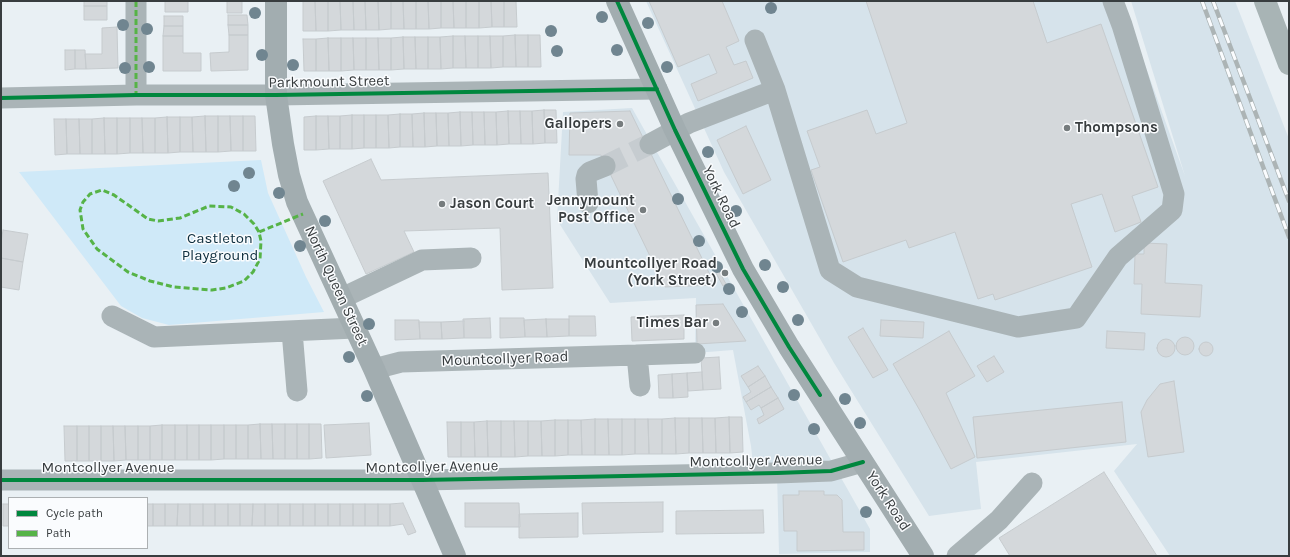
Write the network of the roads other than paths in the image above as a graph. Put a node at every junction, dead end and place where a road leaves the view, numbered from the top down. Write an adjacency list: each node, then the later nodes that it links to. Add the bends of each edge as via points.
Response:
1 (136, 1): 10 (street)
2 (276, 1): 11 (main road, North Queen Street)
3 (617, 1): 8 (main road, York Road)
4 (1113, 1): 9 (street, via 1174,194 1172,210 1118,257 1076,318 1018,327 857,287 830,270)
5 (1265, 1): 7 (highway)
6 (755, 40): 9 (street)
7 (1289, 64)
8 (657, 89): 11 (street, Parkmount Street); 13 (main road, York Road)
9 (775, 90): 13 (street)
10 (136, 95): 11 (street, Parkmount Street); 12 (street, Parkmount Street)
11 (276, 95): 18 (main road, North Queen Street, via 289,175 297,202)
12 (1, 98)
13 (675, 130): 14 (street); 27 (main road, York Road, via 743,269 789,347)
14 (650, 144)
15 (605, 166): 16 (street, via 590,172 586,179)
16 (588, 203)
17 (471, 258): 18 (street, via 422,260)
18 (342, 298): 20 (main road, North Queen Street)
19 (112, 316): 21 (street, via 154,337)
20 (356, 328): 21 (street); 24 (main road, North Queen Street)
21 (292, 331): 26 (street)
22 (695, 353): 23 (street, Mountcollyer Road)
23 (637, 356): 24 (street, Mountcollyer Road, via 401,362); 25 (street)
24 (374, 368): 29 (main road, North Queen Street)
25 (640, 386)
26 (297, 391)
27 (863, 462): 29 (street, Montcollyer Avenue, via 831,471 807,472); 32 (main road, York Road)
28 (1, 480): 29 (street, Montcollyer Avenue)
29 (422, 480): 31 (main road, North Queen Street)
30 (1032, 483): 33 (street, via 999,520)
31 (455, 556)
32 (923, 556)
33 (957, 556)

